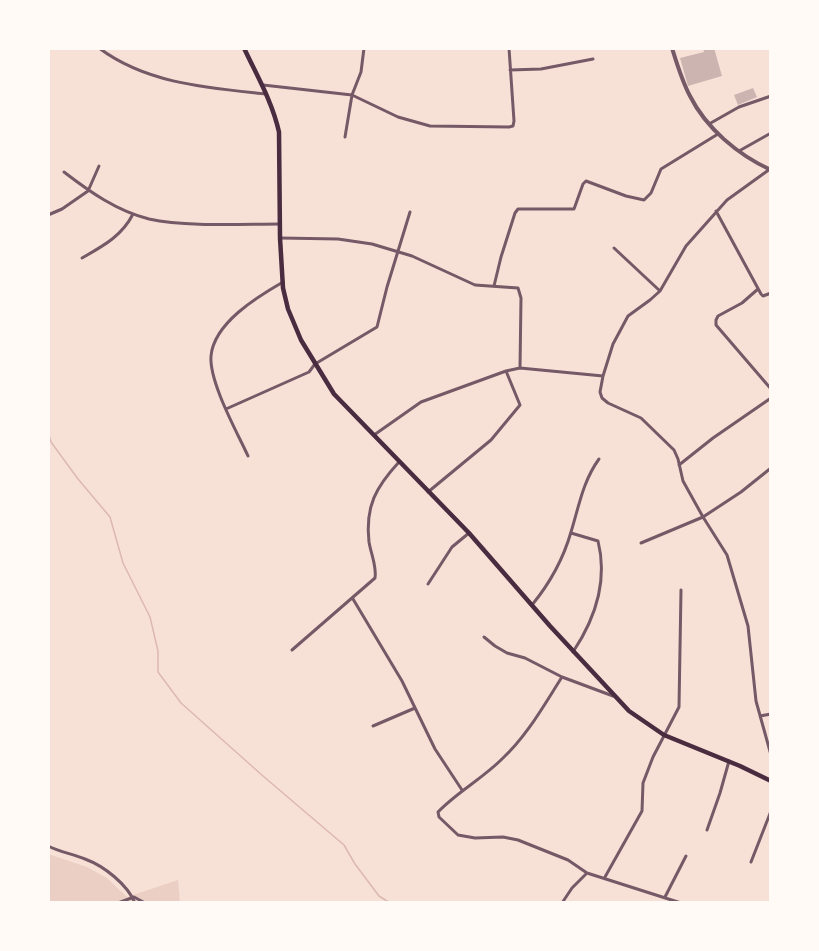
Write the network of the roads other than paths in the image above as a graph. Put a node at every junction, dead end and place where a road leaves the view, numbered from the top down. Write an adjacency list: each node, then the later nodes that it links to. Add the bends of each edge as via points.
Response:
1 (99, 48): 9 (street, via 126,65 171,81)
2 (244, 48): 8 (main road)
3 (364, 48): 10 (street, via 359,81)
4 (509, 48): 7 (street)
5 (672, 48): 12 (street, via 689,95)
6 (593, 59): 7 (street, via 541,69)
7 (510, 70): 10 (street, via 514,122 509,127 414,123)
8 (263, 85): 9 (main road); 10 (street)
9 (267, 94): 25 (main road, via 279,132)
10 (352, 95): 15 (street)
11 (771, 96): 12 (street, via 739,107)
12 (709, 124): 14 (street)
13 (771, 133): 16 (street)
14 (718, 134): 16 (street); 31 (street, via 661,169 644,200 586,181 574,209 518,209)
15 (345, 137)
16 (739, 151): 18 (street)
17 (99, 166): 20 (street)
18 (770, 169): 21 (street)
19 (64, 172): 20 (street)
20 (88, 191): 23 (street); 24 (street)
21 (716, 211): 32 (street); 33 (street, via 677,258)
22 (410, 212): 28 (street)
23 (133, 214): 25 (street, via 173,222); 29 (street, via 117,236)
24 (48, 215)
25 (280, 224): 26 (main road)
26 (280, 238): 28 (street, via 359,241); 30 (main road)
27 (614, 248): 33 (street)
28 (398, 252): 31 (street, via 476,285); 35 (street, via 377,327)
29 (82, 258)
30 (283, 282): 35 (main road, via 293,324); 41 (street, via 224,326 214,345 212,364)
31 (494, 286): 36 (street, via 513,286 520,292)
32 (758, 289): 34 (street, via 763,296); 39 (street, via 718,316 716,325)
33 (660, 291): 38 (street, via 628,316)
34 (771, 293)
35 (315, 364): 41 (street, via 309,372); 42 (main road, via 334,394)
36 (520, 368): 37 (street); 38 (street)
37 (506, 370): 42 (street, via 421,402); 48 (street, via 520,405 491,440)
38 (603, 376): 46 (street, via 603,398 641,418 674,450)
39 (771, 389)
40 (771, 398): 46 (street)
41 (226, 409): 43 (street)
42 (372, 436): 45 (main road)
43 (248, 456)
44 (599, 459): 51 (street, via 583,488)
45 (399, 462): 48 (main road); 55 (street, via 377,487 370,507 369,542 375,579)
46 (679, 465): 49 (street)
47 (771, 468): 49 (street)
48 (428, 492): 50 (main road)
49 (702, 517): 52 (street); 64 (street, via 732,566 750,637)
50 (468, 533): 53 (street, via 452,548); 56 (main road)
51 (571, 533): 56 (street, via 553,577); 59 (street, via 598,541 602,570 594,615)
52 (641, 543)
53 (428, 584)
54 (681, 590): 66 (street, via 680,699 676,716)
55 (353, 599): 58 (street); 62 (street)
56 (531, 605): 59 (main road)
57 (484, 637): 60 (street, via 501,650)
58 (292, 650)
59 (573, 652): 61 (main road)
60 (562, 677): 61 (street); 70 (street, via 511,750)
61 (615, 697): 66 (main road)
62 (415, 708): 65 (street); 70 (street)
63 (771, 714): 64 (street)
64 (760, 716): 67 (street)
65 (373, 726)
66 (664, 735): 68 (main road); 77 (street, via 643,783 642,811)
67 (771, 755)
68 (729, 761): 69 (main road); 72 (street)
69 (771, 781)
70 (462, 790): 76 (street, via 438,812 439,818 458,835 518,840 568,860)
71 (771, 811): 75 (street)
72 (707, 830)
73 (48, 846): 78 (street, via 94,863)
74 (686, 856): 79 (street)
75 (751, 862)
76 (587, 873): 77 (street); 84 (street)
77 (605, 877): 79 (street)
78 (133, 897): 81 (street); 82 (street); 83 (street)
79 (665, 897): 80 (street)
80 (671, 902): 85 (street)
81 (118, 903)
82 (135, 903)
83 (145, 903)
84 (562, 903)
85 (681, 903)

